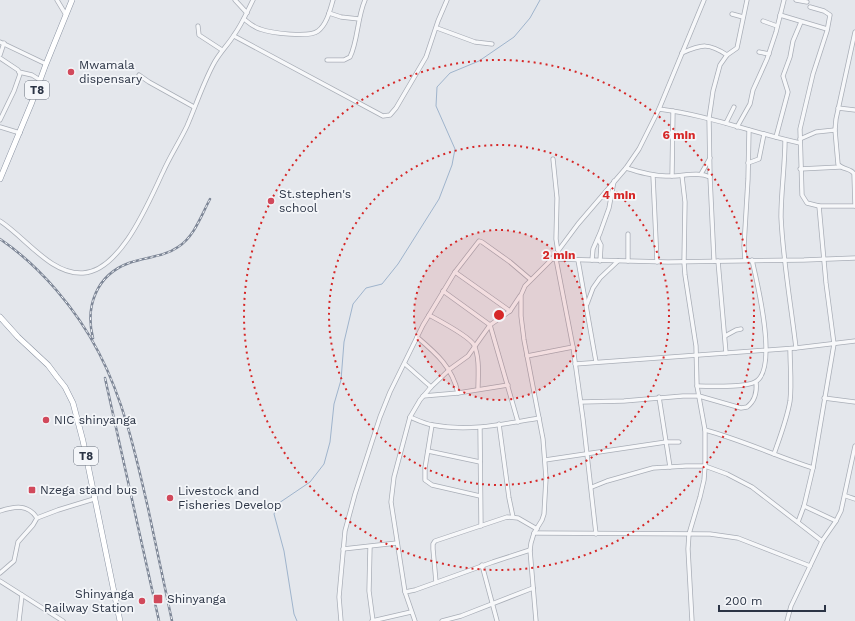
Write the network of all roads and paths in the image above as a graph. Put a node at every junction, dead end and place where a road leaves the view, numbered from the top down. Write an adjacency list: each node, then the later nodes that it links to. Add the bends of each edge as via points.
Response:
1 (56, 0): 17 (street)
2 (72, 0): 17 (highway, T8)
3 (234, 0): 14 (street)
4 (253, 0): 14 (street)
5 (333, 0): 15 (street)
6 (364, 0): 21 (street)
7 (447, 0): 26 (street)
8 (704, 0): 35 (street)
9 (747, 0): 19 (street)
10 (784, 0): 18 (street)
11 (796, 0): 12 (street)
12 (807, 2)
13 (810, 7): 27 (street, via 830,15)
14 (247, 13): 20 (street)
15 (329, 13): 20 (street, via 319,30 310,34 261,30); 21 (street)
16 (732, 14): 19 (street)
17 (66, 15): 41 (highway, T8)
18 (780, 15): 23 (street); 25 (street)
19 (743, 17): 38 (street, via 737,48)
20 (244, 19): 29 (street)
21 (358, 19): 40 (street, via 350,57 344,60)
22 (763, 21): 25 (street)
23 (801, 22): 27 (street); 60 (street, via 783,76 788,92)
24 (198, 26): 33 (street, via 199,35)
25 (777, 26): 36 (street)
26 (437, 28): 29 (street, via 418,73 396,108 390,115 384,116); 31 (street, via 475,42)
27 (827, 29): 62 (street, via 803,115)
28 (855, 32): 32 (street)
29 (234, 36): 33 (street)
30 (2, 42): 37 (street); 41 (street)
31 (492, 44)
32 (854, 44): 47 (street)
33 (222, 50): 45 (street)
34 (759, 52): 36 (street)
35 (682, 53): 38 (street, via 701,45); 48 (street)
36 (769, 54): 55 (street, via 753,90 750,104)
37 (0, 55)
38 (727, 55): 51 (street, via 720,65 712,91)
39 (0, 58): 42 (street)
40 (327, 60)
41 (46, 64): 44 (highway, T8)
42 (19, 72): 44 (street); 52 (street, via 19,78)
43 (139, 75): 45 (street)
44 (40, 80): 58 (highway, T8)
45 (194, 107): 80 (street, via 133,232 111,259 96,270 79,273 58,266 44,258)
46 (734, 107): 53 (street)
47 (838, 108): 49 (street); 57 (street)
48 (659, 109): 50 (street); 67 (street, via 644,140)
49 (855, 110)
50 (673, 111): 51 (street); 73 (street)
51 (709, 118): 53 (street); 63 (street)
52 (0, 120)
53 (726, 123): 55 (street)
54 (0, 126): 58 (street)
55 (738, 127): 56 (street)
56 (749, 130): 59 (street); 65 (street)
57 (835, 130): 62 (street, via 816,132); 66 (street, via 837,160)
58 (20, 133): 69 (highway, T8)
59 (764, 134): 60 (street); 65 (street, via 759,159)
60 (776, 137): 61 (street)
61 (785, 140): 62 (street); 95 (street, via 781,209)
62 (800, 141): 68 (street)
63 (711, 156): 71 (street); 75 (street)
64 (553, 159): 83 (street)
65 (748, 163): 88 (street)
66 (840, 167): 68 (street); 70 (street)
67 (626, 168): 72 (street); 77 (street)
68 (800, 169): 78 (street, via 804,200)
69 (2, 172): 76 (highway, T8)
70 (854, 172): 79 (street)
71 (701, 174): 74 (street); 75 (street)
72 (653, 176): 73 (street); 96 (street)
73 (672, 176): 74 (street)
74 (682, 176): 97 (street, via 685,202)
75 (710, 176): 94 (street)
76 (0, 179)
77 (614, 181): 82 (street, via 611,201); 83 (street)
78 (819, 206): 79 (street); 90 (street)
79 (855, 206)
80 (0, 221)
81 (628, 234): 93 (street)
82 (598, 239): 87 (street, via 593,249); 91 (street, via 601,245)
83 (558, 252): 85 (street)
84 (855, 258): 90 (street)
85 (554, 259): 86 (street); 99 (street); 113 (street)
86 (578, 260): 87 (street); 102 (street)
87 (592, 260): 91 (street)
88 (745, 260): 89 (street); 94 (street)
89 (752, 260): 95 (street); 116 (street, via 761,302)
90 (824, 260): 95 (street); 111 (street)
91 (600, 261): 92 (street)
92 (618, 261): 93 (street); 102 (street, via 600,278)
93 (628, 261): 96 (street)
94 (716, 261): 97 (street); 108 (street)
95 (785, 261): 114 (street)
96 (657, 262): 97 (street)
97 (684, 262): 118 (street)
98 (455, 272): 99 (street, via 480,241); 100 (street); 103 (street)
99 (530, 279): 101 (street)
100 (443, 291): 104 (street); 106 (street)
101 (521, 295): 103 (street); 119 (street, via 521,316)
102 (586, 305): 120 (street)
103 (510, 311): 106 (street)
104 (429, 315): 109 (street); 112 (street, via 467,338)
105 (0, 317): 159 (highway, T8, via 48,365 69,394 79,423)
106 (490, 325): 112 (street); 125 (street)
107 (741, 329): 108 (street)
108 (725, 336): 117 (street)
109 (418, 337): 121 (street); 123 (street)
110 (855, 341): 111 (street)
111 (834, 344): 114 (street); 133 (street)
112 (474, 346): 123 (street, via 468,356); 128 (street)
113 (573, 347): 119 (street); 122 (street)
114 (796, 348): 115 (street)
115 (790, 349): 116 (street); 148 (street, via 789,403)
116 (766, 350): 117 (street); 124 (street, via 763,374)
117 (726, 353): 118 (street)
118 (696, 355): 120 (street); 126 (street)
119 (527, 356): 137 (street)
120 (596, 362): 122 (street)
121 (404, 364): 127 (street); 174 (street, via 375,431 349,512)
122 (575, 364): 134 (street)
123 (450, 369): 127 (street); 129 (street)
124 (756, 382): 126 (street, via 742,385); 131 (street, via 755,397 747,408)
125 (508, 385): 128 (street); 138 (street)
126 (697, 386): 131 (street)
127 (431, 387): 130 (street)
128 (478, 389): 129 (street)
129 (458, 393): 130 (street)
130 (423, 396): 136 (street)
131 (699, 396): 132 (street); 142 (street)
132 (659, 397): 134 (street); 143 (street)
133 (824, 398): 135 (street); 154 (street)
134 (581, 402): 147 (street)
135 (855, 402)
136 (410, 417): 140 (street); 172 (street, via 394,477 391,502)
137 (539, 418): 138 (street); 150 (street)
138 (518, 422): 139 (street)
139 (499, 424): 141 (street); 162 (street)
140 (432, 425): 141 (street); 146 (street)
141 (480, 428): 151 (street)
142 (705, 430): 148 (street, via 740,440); 152 (street)
143 (666, 442): 144 (street); 147 (street); 153 (street)
144 (679, 442)
145 (855, 446): 149 (street)
146 (428, 451): 151 (street); 156 (street, via 424,472 427,482)
147 (587, 454): 150 (street); 155 (street)
148 (774, 454): 154 (street)
149 (854, 455): 157 (street)
150 (545, 460): 167 (street, via 546,505)
151 (480, 462): 156 (street)
152 (705, 466): 153 (street); 165 (street, via 752,487); 170 (street, via 700,497)
153 (670, 467): 155 (street, via 646,470)
154 (813, 468): 160 (street)
155 (592, 487): 169 (street)
156 (480, 496): 166 (street)
157 (846, 496): 158 (street); 164 (street)
158 (855, 499)
159 (94, 500): 163 (street); 189 (highway, T8)
160 (804, 506): 164 (street); 165 (street)
161 (0, 511): 163 (street, via 11,508 30,509)
162 (513, 517): 166 (street); 167 (street)
163 (38, 518): 178 (street, via 18,542 14,561)
164 (836, 521): 171 (street)
165 (798, 522): 171 (street)
166 (481, 526): 180 (street, via 433,542)
167 (537, 529): 168 (street)
168 (534, 533): 169 (street); 175 (street)
169 (596, 534): 170 (street)
170 (689, 534): 177 (street, via 738,538); 197 (street)
171 (822, 541): 177 (street)
172 (397, 543): 173 (street); 182 (street)
173 (370, 547): 174 (street); 191 (street, via 369,591)
174 (343, 549): 190 (street, via 339,596)
175 (530, 550): 176 (street); 181 (street)
176 (482, 566): 180 (street); 184 (street)
177 (810, 566): 198 (street, via 791,606)
178 (0, 573)
179 (0, 581): 183 (street)
180 (436, 582): 182 (street)
181 (533, 588): 184 (street); 196 (street)
182 (405, 592): 185 (street)
183 (22, 595): 187 (street); 188 (street)
184 (493, 604): 186 (street); 195 (street)
185 (411, 612): 191 (street); 192 (street)
186 (461, 616): 193 (street); 194 (street)
187 (19, 621)
188 (62, 621)
189 (120, 621)
190 (341, 621)
191 (372, 621)
192 (415, 621)
193 (442, 621)
194 (462, 621)
195 (497, 621)
196 (536, 621)
197 (692, 621)
198 (788, 621)

